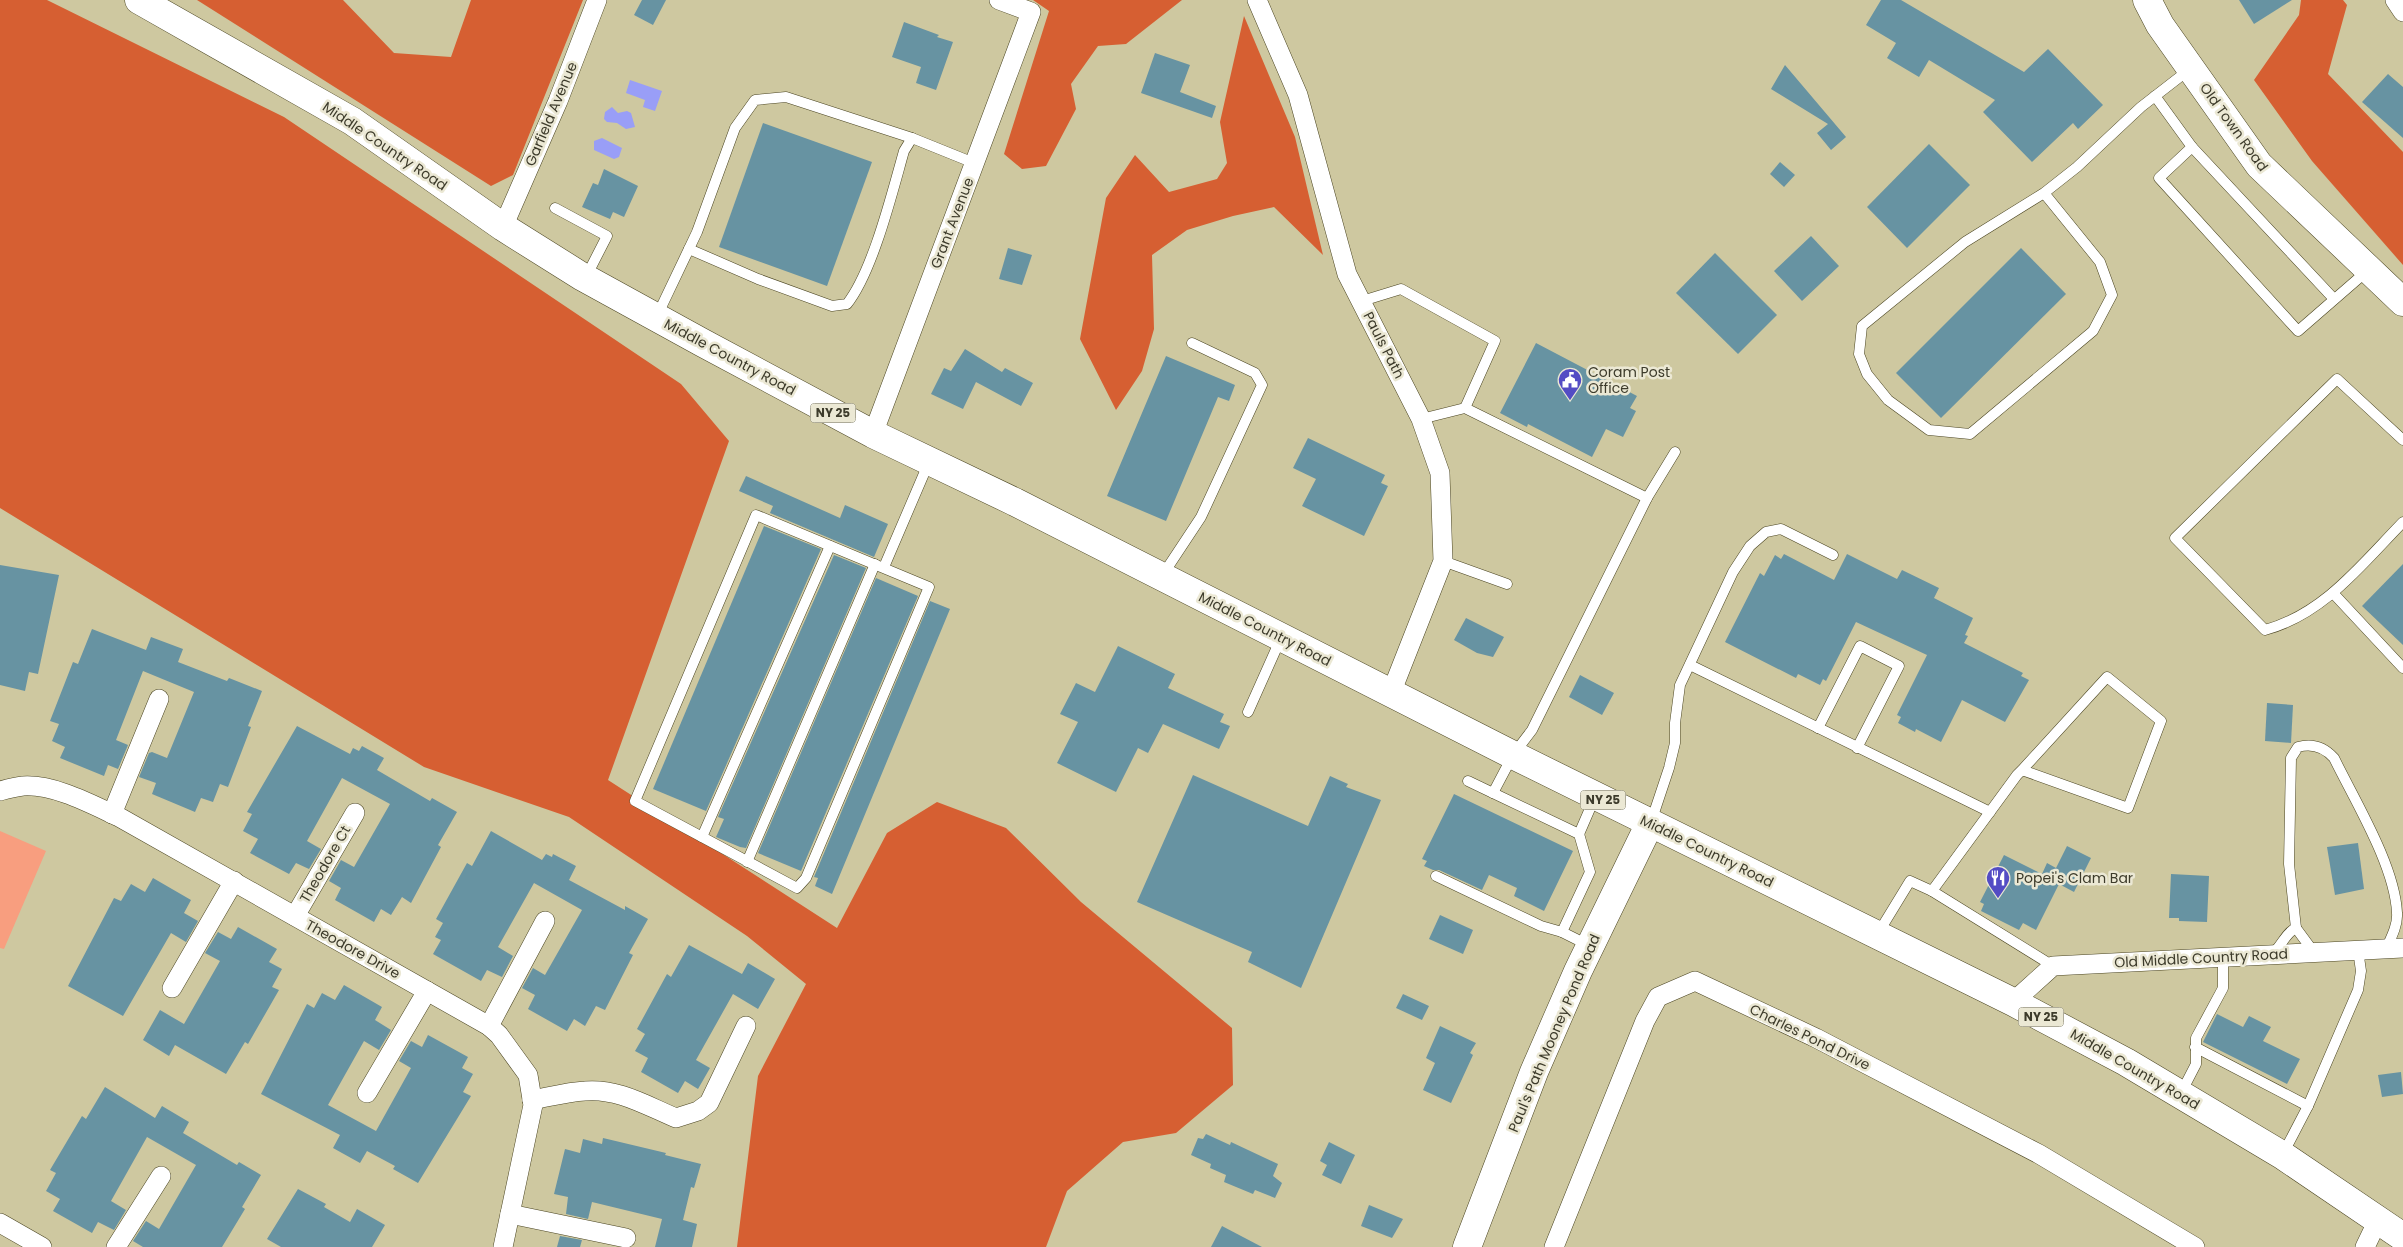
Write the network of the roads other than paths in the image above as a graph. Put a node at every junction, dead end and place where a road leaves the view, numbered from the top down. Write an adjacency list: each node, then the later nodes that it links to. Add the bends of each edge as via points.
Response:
1 (139, 0): 15 (main road, Middle Country Road / NY 25, via 352,121)
2 (597, 0): 15 (street, Garfield Avenue, via 558,101)
3 (999, 0): 12 (street, Grant Avenue, via 1031,12)
4 (1257, 0): 20 (street, Pauls Path, via 1298,95 1347,274)
5 (2147, 0): 8 (main road, Old Town Road, via 2160,25)
6 (2396, 0): 7 (street)
7 (2403, 12)
8 (2191, 68): 9 (lane); 17 (main road, Old Town Road, via 2259,165)
9 (2155, 96): 11 (lane); 13 (lane)
10 (912, 138): 12 (lane); 16 (lane, via 786,97 755,100 736,128); 16 (lane, via 904,151 868,262 847,304 832,306)
11 (2192, 147): 19 (lane); 19 (lane, via 2158,178 2298,330)
12 (974, 163): 26 (street, Grant Avenue)
13 (2044, 193): 13 (lane, via 1965,242 1862,326 1859,354 1867,374 1888,400 1929,430 1970,434 2092,331 2105,311 2112,295 2100,262)
14 (555, 208): 18 (lane, via 607,236)
15 (503, 227): 18 (main road, Middle Country Road / NY 25)
16 (689, 249): 22 (lane)
17 (2370, 268): 19 (lane); 21 (main road, Old Town Road)
18 (586, 278): 22 (main road, Middle Country Road / NY 25)
19 (2334, 299)
20 (1362, 301): 24 (lane, via 1401,289 1495,341); 25 (street, Pauls Path)
21 (2403, 302)
22 (657, 318): 26 (main road, Middle Country Road / NY 25)
23 (1192, 343): 36 (lane, via 1255,373 1262,385 1201,517)
24 (1466, 408): 25 (lane); 30 (lane)
25 (1422, 419): 34 (street, Pauls Path, via 1440,473)
26 (873, 434): 29 (main road, Middle Country Road / NY 25)
27 (2403, 440): 38 (lane, via 2337,379 2175,538 2265,630 2286,624)
28 (1675, 452): 30 (lane)
29 (930, 461): 35 (lane); 36 (main road, Middle Country Road / NY 25)
30 (1647, 498): 47 (lane, via 1532,730)
31 (2403, 522): 38 (lane)
32 (830, 546): 35 (lane); 58 (lane); 58 (lane, via 756,516 635,801)
33 (1833, 555): 40 (lane, via 1781,529 1766,532 1750,546 1734,572)
34 (1443, 561): 37 (lane); 42 (street, Pauls Path)
35 (880, 566): 59 (lane); 59 (lane, via 929,587 806,878 797,888)
36 (1162, 577): 39 (main road, Middle Country Road / NY 25)
37 (1507, 584)
38 (2333, 594): 41 (lane)
39 (1281, 637): 42 (main road, Middle Country Road / NY 25); 44 (lane)
40 (1690, 665): 45 (lane); 56 (lane, via 1678,695 1675,743 1669,768)
41 (2403, 668)
42 (1391, 693): 47 (main road, Middle Country Road / NY 25)
43 (159, 699): 55 (street)
44 (1248, 712)
45 (1818, 728): 46 (lane); 46 (lane, via 1860,646 1899,666)
46 (1857, 748): 53 (lane)
47 (1513, 755): 51 (lane); 52 (main road, Middle Country Road / NY 25)
48 (2022, 770): 48 (lane, via 2107,677 2161,721 2128,808); 53 (lane)
49 (1468, 781): 51 (lane)
50 (0, 791): 55 (street, Theodore Drive, via 24,786 51,790)
51 (1493, 793): 57 (lane)
52 (1596, 796): 56 (main road, Middle Country Road / NY 25); 57 (lane)
53 (1990, 812): 62 (lane)
54 (355, 813): 63 (street, Theodore Ct)
55 (112, 814): 61 (street, Theodore Drive)
56 (1650, 823): 67 (main road, Middle Country Road / NY 25); 68 (main road, Paul's Path Mooney Pond Road)
57 (1579, 834): 66 (lane, via 1590,872)
58 (702, 837): 59 (lane)
59 (747, 862)
60 (1436, 876): 66 (lane, via 1541,926)
61 (234, 882): 63 (street, Theodore Drive); 75 (street)
62 (1932, 892): 67 (lane, via 1910,881); 74 (lane)
63 (295, 916): 76 (street, Theodore Drive)
64 (545, 921): 78 (street)
65 (2296, 928): 69 (lane, via 2289,864 2291,758 2298,746 2311,745 2321,747 2334,758 2390,874 2397,914); 71 (lane, via 2310,947); 72 (lane)
66 (1562, 932): 68 (lane)
67 (1877, 936): 77 (main road, Middle Country Road / NY 25)
68 (1590, 946): 95 (main road, Paul's Path Mooney Pond Road, via 1534,1072)
69 (2394, 948): 70 (street, Old Middle Country Road)
70 (2358, 950): 71 (street, Old Middle Country Road); 84 (lane, via 2361,971 2358,990)
71 (2320, 952): 72 (street, Old Middle Country Road)
72 (2272, 955): 73 (street, Old Middle Country Road)
73 (2223, 957): 74 (street, Old Middle Country Road); 80 (lane, via 2223,988 2196,1038)
74 (2053, 966): 77 (street)
75 (172, 988)
76 (427, 991): 78 (street, Theodore Drive); 81 (street)
77 (2013, 1002): 82 (main road, Middle Country Road / NY 25)
78 (489, 1026): 83 (street, Theodore Drive, via 528,1076)
79 (746, 1026): 83 (street, via 708,1103 685,1117 676,1118 633,1099 605,1092 585,1091)
80 (2195, 1047): 82 (lane, via 2196,1064); 84 (lane)
81 (367, 1093)
82 (2180, 1094): 85 (main road, Middle Country Road / NY 25)
83 (532, 1100): 87 (street, Theodore Drive)
84 (2308, 1106): 85 (lane)
85 (2282, 1155): 88 (main road, Middle Country Road / NY 25)
86 (161, 1176): 93 (street)
87 (510, 1214): 91 (street); 94 (street, Theodore Drive)
88 (2378, 1220): 90 (main road, Middle Country Road / NY 25); 98 (street)
89 (0, 1223): 92 (street)
90 (2403, 1237)
91 (626, 1238)
92 (42, 1247)
93 (116, 1247)
94 (503, 1247)
95 (1467, 1247)
96 (1554, 1247): 97 (street, Charles Pond Drive, via 1658,997 1695,981 1816,1038 2039,1154)
97 (2195, 1247)
98 (2365, 1247)

